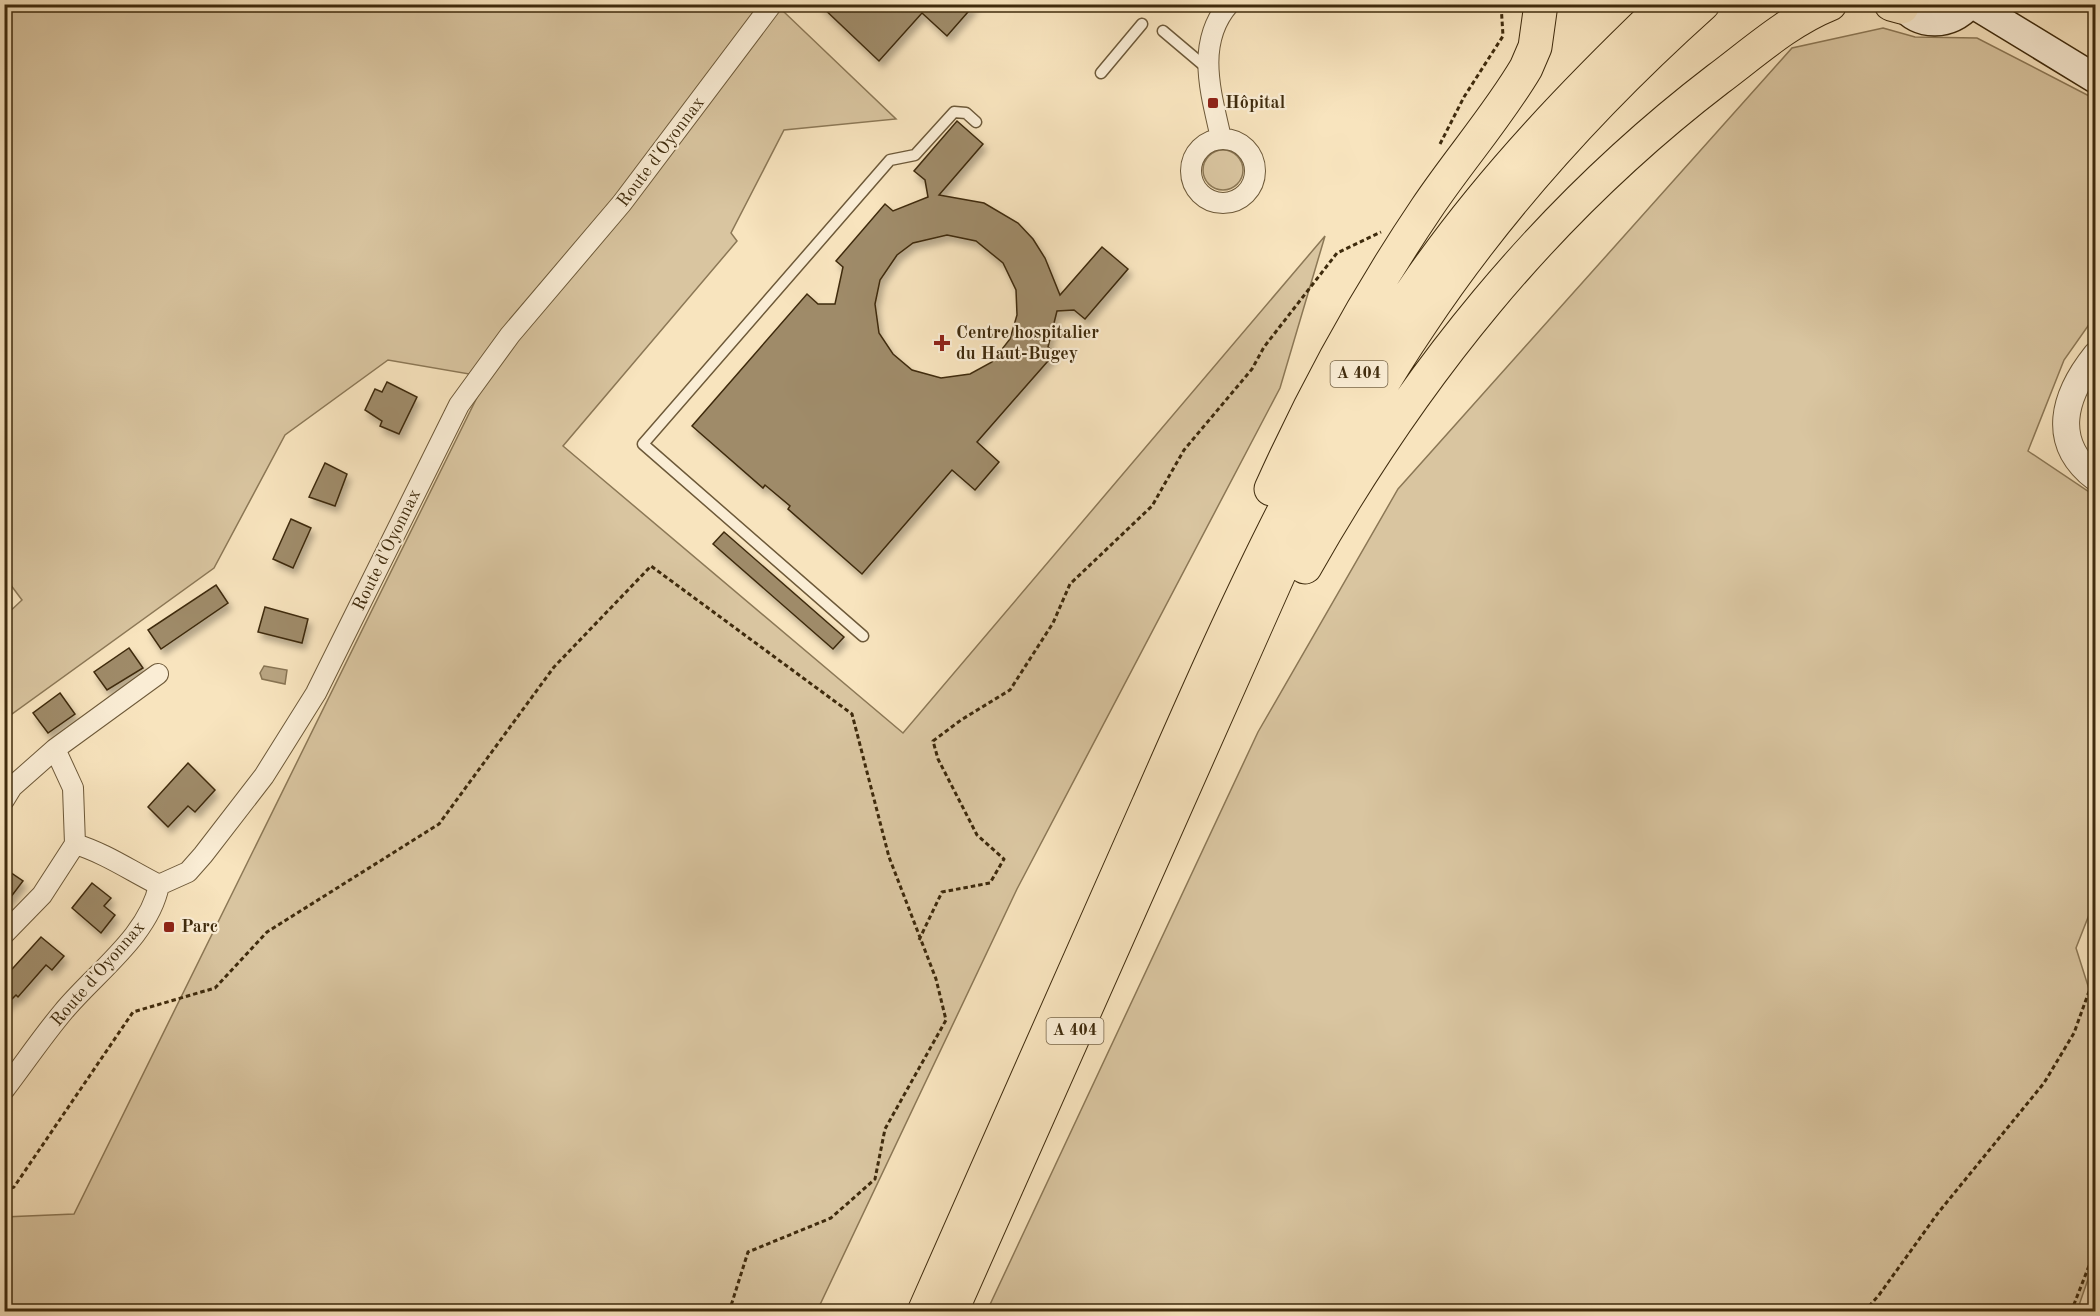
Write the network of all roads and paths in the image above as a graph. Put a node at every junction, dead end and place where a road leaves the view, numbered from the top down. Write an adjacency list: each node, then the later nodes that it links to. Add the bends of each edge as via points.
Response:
1 (772, 4): 28 (street, Route d'Oyonnax, via 622,203 510,335 459,405 304,712 264,776 203,855 188,872)
2 (1229, 4): 12 (street, via 1218,17 1208,47)
3 (1501, 4): 17 (path, via 1503,36 1464,97)
4 (1541, 4): 26 (highway, via 1535,47 1526,68 1461,157 1393,261 1332,363 1296,434 1240,560)
5 (1666, 4): 26 (highway, A 404, via 1532,140 1444,248 1385,333 1320,440 1277,522)
6 (1703, 4): 24 (highway, A 404, via 1603,100 1549,159 1421,323 1317,498)
7 (1830, 4): 24 (highway, via 1791,23 1696,96 1611,169 1547,232 1487,300 1443,354 1364,467)
8 (1972, 4): 9 (main road, via 1951,20 1938,22 1924,21); 14 (main road)
9 (1898, 5)
10 (1142, 24): 13 (lane)
11 (1163, 31): 12 (lane)
12 (1208, 69): 16 (street)
13 (1101, 73)
14 (2096, 80)
15 (976, 122): 21 (lane, via 966,113 954,112 915,155 890,160 643,444)
16 (1221, 138)
17 (1437, 150)
18 (1385, 230): 30 (path, via 1337,253 1264,347 1252,369 1184,450 1152,506 1070,584 1053,623 1010,690 933,741 938,759 977,835 1004,859 990,883 942,892)
19 (2096, 355): 20 (street, via 2073,389 2065,422 2079,462)
20 (2096, 478)
21 (863, 636)
22 (158, 675): 23 (street)
23 (56, 749): 25 (street, via 12,787); 27 (street, via 73,788)
24 (1199, 751): 37 (highway, A 404)
25 (4, 800)
26 (1147, 807): 36 (highway, A 404)
27 (75, 844): 28 (street, via 98,851); 29 (street, via 42,895)
28 (159, 885): 32 (street, Route d'Oyonnax, via 151,911 132,937 63,1011)
29 (4, 934)
30 (919, 940): 33 (path, via 889,857 852,714 651,566 554,667 439,824 267,932 215,988 133,1012 14,1187); 35 (path, via 936,979 946,1020 885,1129 875,1179 831,1218 748,1251)
31 (2096, 972): 38 (path, via 2074,1033 2044,1083)
32 (4, 1090)
33 (4, 1191)
34 (2096, 1248): 39 (path)
35 (729, 1311)
36 (924, 1311)
37 (951, 1311)
38 (1864, 1311)
39 (2071, 1311)

